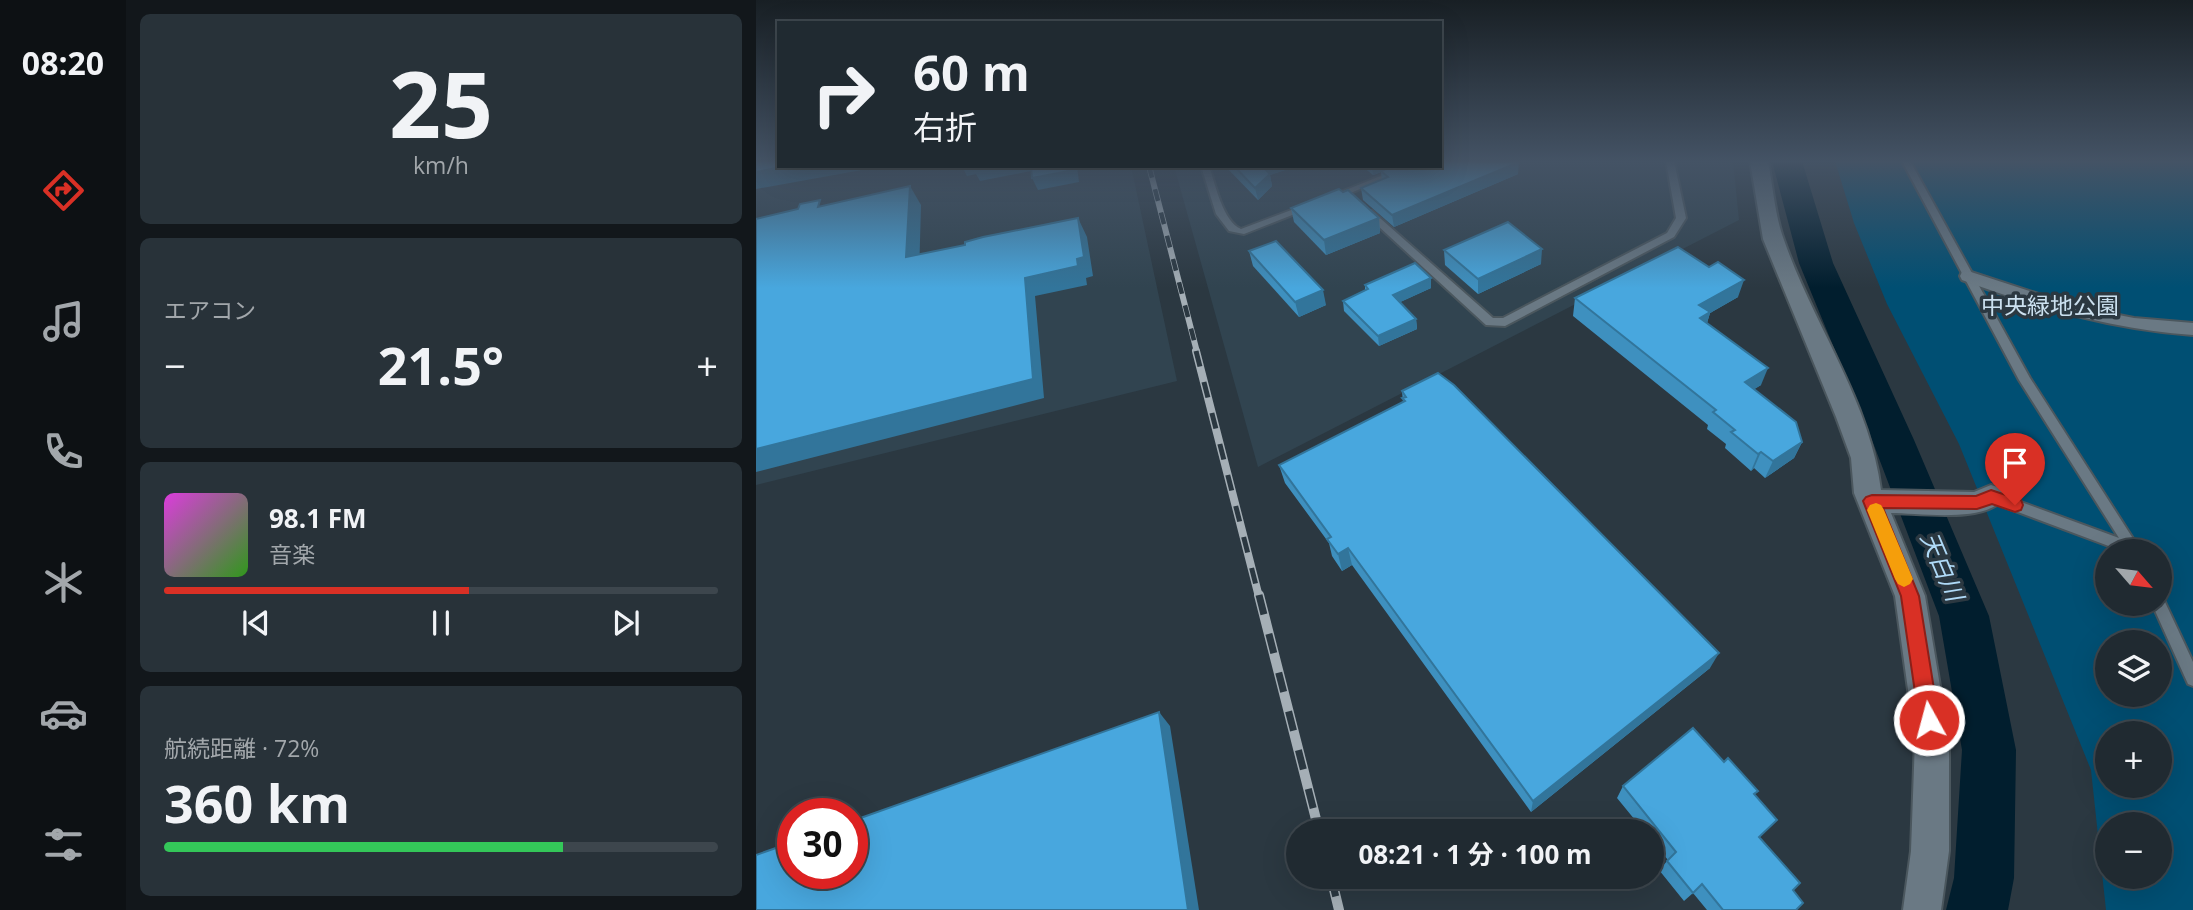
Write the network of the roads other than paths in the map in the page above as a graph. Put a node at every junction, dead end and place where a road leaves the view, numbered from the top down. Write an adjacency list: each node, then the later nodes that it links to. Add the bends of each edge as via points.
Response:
1 (1217, 203): 2 (lane, via 1232,229 1241,232)
2 (1315, 203)
3 (1358, 203): 4 (lane, via 1490,322 1505,322 1671,235 1681,218)
4 (1678, 203)
5 (1767, 203): 10 (street, via 1773,239 1864,458 1868,493)
6 (1929, 203): 7 (lane)
7 (1968, 276): 8 (street, via 2083,316); 12 (lane, via 2025,380)
8 (2193, 329)
9 (1984, 500): 10 (street); 11 (lane)
10 (1878, 501): 15 (street, via 1910,596 1932,740 1931,839)
11 (2100, 539)
12 (2126, 539)
13 (2164, 616): 14 (lane)
14 (2193, 679)
15 (1922, 910)

